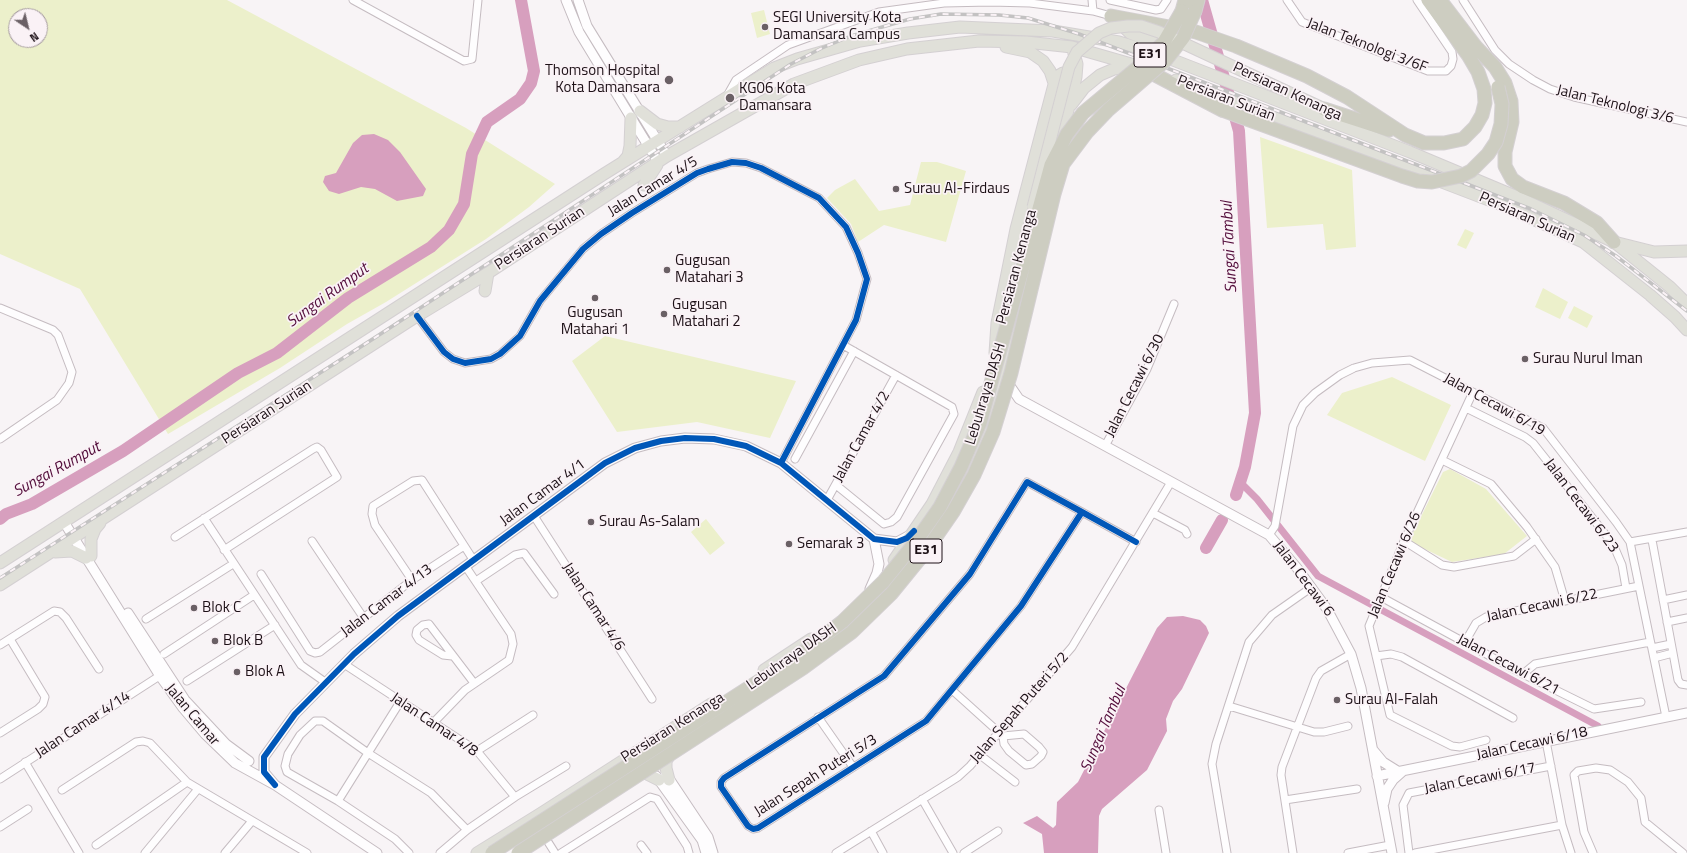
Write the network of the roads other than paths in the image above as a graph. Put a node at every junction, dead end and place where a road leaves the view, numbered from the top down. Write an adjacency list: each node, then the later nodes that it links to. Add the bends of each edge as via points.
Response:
1 (354, 0): 2 (street, via 464,61 472,58)
2 (478, 0)
3 (566, 0): 30 (street, via 579,32)
4 (578, 0): 28 (street, via 588,26)
5 (1092, 0): 15 (street)
6 (1110, 0): 7 (street, via 1156,10 1161,9)
7 (1167, 0)
8 (1185, 0): 199 (highway, Lebuhraya DASH / E31, bridge, via 1182,11 1164,42 1083,113 1067,134 1051,165 980,423 940,507 884,581 842,622 801,654)
9 (1198, 0): 201 (highway, Lebuhraya DASH / E31, bridge, via 1184,38 1166,60 1108,110 1087,132 1063,164 1011,373 993,432 974,475 953,512 926,551 891,594 852,632 802,668)
10 (1287, 0): 11 (street, Jalan Teknologi 3/6F, via 1302,22 1428,71 1446,70 1451,66 1452,52)
11 (1417, 0)
12 (1428, 0): 20 (highway)
13 (1440, 0): 20 (highway)
14 (1463, 0): 31 (street, Jalan Teknologi 3/6, via 1495,50 1509,64 1533,80 1574,97)
15 (1093, 11): 16 (street); 25 (street, via 1030,3 990,2 944,3 879,12 788,46 736,80)
16 (1111, 16): 21 (main road, via 1130,33 1167,47); 33 (highway, via 1196,32 1236,46 1307,76 1347,97)
17 (1053, 31): 19 (main road); 21 (main road, Persiaran Surian, via 1119,42); 25 (main road, Persiaran Surian, via 960,27 860,41 774,68)
18 (979, 41): 19 (main road, Persiaran Surian, via 1026,42); 24 (main road, via 1030,52 1043,61); 37 (main road, Persiaran Surian, via 907,49 851,62 794,84)
19 (1072, 47): 22 (main road, Persiaran Surian); 23 (main road, Persiaran Kenanga, via 1077,64)
20 (1472, 51): 26 (highway, bridge, via 1498,86 1502,104 1501,124 1496,142 1488,154 1471,171 1461,176 1432,182 1418,181); 33 (highway, via 1484,88 1485,103 1475,127 1463,139 1444,144 1424,143); 41 (highway, via 1495,68 1505,83 1511,101 1512,122 1505,166 1512,179 1523,187 1564,203 1597,223)
21 (1181, 63): 36 (main road, Persiaran Surian)
22 (1138, 67): 26 (highway); 29 (main road, via 1114,69 1100,75 1084,88)
23 (1076, 78): 24 (main road, via 1071,73 1063,73 1056,77); 29 (main road, Persiaran Kenanga)
24 (1054, 83): 52 (main road, via 1016,229 997,323)
25 (725, 98): 32 (main road, Persiaran Surian)
26 (1221, 104): 49 (main road, Persiaran Surian, via 1236,104 1507,208 1583,242 1675,316)
27 (1324, 109): 33 (highway); 36 (main road, Persiaran Kenanga); 52 (main road, Persiaran Kenanga, bridge, via 1159,32 1141,26 1128,26 1111,28 1099,33 1077,52 1069,67)
28 (640, 111): 32 (main road, via 657,124); 34 (street)
29 (1067, 111): 53 (main road, Persiaran Kenanga)
30 (631, 118): 35 (street); 38 (main road, via 630,146 628,156)
31 (1687, 122)
32 (680, 127): 34 (main road, Persiaran Surian)
33 (1405, 135)
34 (658, 140): 35 (main road, Persiaran Surian); 37 (street)
35 (648, 146): 38 (main road, Persiaran Surian); 39 (street)
36 (1410, 152): 41 (main road, Persiaran Surian, via 1515,196)
37 (667, 156): 39 (main road, Persiaran Surian)
38 (623, 162): 72 (main road, Persiaran Surian)
39 (658, 162): 40 (main road); 43 (main road, Persiaran Surian)
40 (644, 185)
41 (1614, 242): 42 (main road, via 1654,252); 46 (main road, Persiaran Surian)
42 (1687, 251)
43 (488, 273): 44 (main road); 48 (main road, Persiaran Surian)
44 (485, 291)
45 (1174, 304): 60 (street, Jalan Cecawi 6/30, via 1147,369)
46 (1687, 304)
47 (0, 308): 59 (street, via 53,330 58,335 72,372 69,383 57,400)
48 (417, 316): 50 (street, Jalan Camar 4/5, via 444,352 453,359 465,363 496,356 520,336 540,301 583,249 600,234 696,173 732,162 761,168 819,198 846,227 867,279 856,320); 70 (main road, Persiaran Surian)
49 (1687, 330)
50 (843, 345): 51 (street); 63 (street, Jalan Camar 4/5)
51 (854, 352): 54 (street); 61 (street)
52 (995, 353): 73 (main road, Persiaran Kenanga, via 959,452 932,504)
53 (1003, 367): 56 (street, via 1008,384); 58 (main road, Persiaran Kenanga)
54 (896, 375): 65 (street, Jalan Camar 4/2); 65 (street, via 952,407 954,414 897,517 891,522 884,524)
55 (1473, 392): 57 (street, Jalan Cecawi 6/26); 76 (street, Jalan Cecawi 6/19, via 1410,360 1372,363 1340,375 1315,393 1296,416 1275,523); 85 (street, Jalan Cecawi 6/19, via 1549,433)
56 (1019, 399): 58 (street, via 1002,403); 60 (street, Jalan Cecawi 6)
57 (1466, 408): 62 (street, Jalan Cecawi 6/26); 99 (street, Jalan Cecawi 6/23, via 1533,443 1613,544)
58 (988, 419): 142 (main road, Persiaran Kenanga, via 974,457 949,505 908,564 831,640)
59 (0, 439)
60 (1105, 446): 64 (street, Jalan Cecawi 6)
61 (795, 459)
62 (1442, 460): 80 (street, via 1491,484); 83 (street, Jalan Cecawi 6/26)
63 (781, 463): 66 (street, Jalan Camar 4/1); 69 (street, Jalan Camar 4/1, via 746,446 714,440 685,438 661,441 635,448 605,463)
64 (1171, 482): 68 (street, Jalan Sepah Puteri 5/2); 76 (street, Jalan Cecawi 6)
65 (836, 485): 66 (street, Jalan Camar 4/2)
66 (827, 500): 79 (street, Jalan Camar 4/1)
67 (1082, 512): 84 (street); 132 (street, Jalan Sepah Puteri 5/3, via 1021,606); 139 (street, Jalan Sepah Puteri 5/3, via 1026,482 970,574 884,676)
68 (1153, 513): 75 (street, via 1185,530); 84 (street, Jalan Sepah Puteri 5/2)
69 (534, 516): 92 (street, Jalan Camar 4/1); 133 (street, Jalan Camar 4/6)
70 (104, 518): 77 (main road, Persiaran Surian); 89 (main road, via 95,529)
71 (204, 518): 78 (street); 87 (street); 87 (street, via 317,447 337,474 338,477 334,480)
72 (66, 520): 77 (street, Jalan Camar); 90 (main road, Persiaran Surian)
73 (914, 531): 79 (street, via 907,538 897,542); 100 (main road, Persiaran Kenanga)
74 (1687, 532): 81 (street)
75 (1187, 534)
76 (1269, 535): 98 (street, Jalan Cecawi 6)
77 (76, 537): 88 (main road, Persiaran Surian); 89 (street, Jalan Camar)
78 (175, 537)
79 (874, 539): 100 (street, via 879,564)
80 (1536, 539): 83 (street, via 1514,556 1454,567 1442,565); 105 (street, via 1559,575)
81 (1652, 540): 85 (street); 106 (street)
82 (312, 541): 107 (street)
83 (1404, 541): 104 (street, Jalan Cecawi 6/26)
84 (1136, 542): 147 (street, Jalan Sepah Puteri 5/2, via 1072,647)
85 (1630, 542): 97 (street, Jalan Cecawi 6/19)
86 (464, 546): 92 (street); 94 (street, Jalan Camar 4/13); 94 (street, via 422,480 413,481 378,502 372,510 375,525)
87 (224, 550): 91 (street)
88 (52, 552): 89 (main road, via 72,551); 96 (main road, Persiaran Surian)
89 (89, 557): 125 (street, Jalan Camar)
90 (0, 562)
91 (233, 564): 102 (street); 109 (street)
92 (470, 564): 95 (street); 123 (street, Jalan Camar 4/1, via 398,616)
93 (261, 574): 107 (street, Jalan Camar 4/13, via 310,651 320,652)
94 (412, 580): 107 (street, Jalan Camar 4/13)
95 (476, 581): 101 (street, via 515,554 524,553); 130 (street, via 511,634 513,644 509,660)
96 (0, 585)
97 (1639, 586): 99 (street); 116 (street, Jalan Cecawi 6/19)
98 (1312, 587): 119 (street, Jalan Cecawi 6, via 1338,627); 136 (street, via 1272,615 1249,642)
99 (1629, 588): 105 (street, Jalan Cecawi 6/22)
100 (870, 589): 127 (main road, Persiaran Kenanga, via 813,638)
101 (554, 594)
102 (254, 595): 111 (street); 118 (street)
103 (1687, 596): 106 (street)
104 (1381, 597): 113 (street, Jalan Cecawi 6/21); 121 (street, Jalan Cecawi 6/26, via 1369,626)
105 (1565, 600): 113 (street, Jalan Cecawi 6/22, via 1480,619)
106 (1663, 600): 110 (street)
107 (363, 617)
108 (1687, 618): 110 (street)
109 (146, 619)
110 (1667, 622): 114 (street)
111 (275, 625): 128 (street); 129 (street, via 302,665)
112 (10, 639): 115 (street); 124 (street, via 54,611 60,612); 146 (street, via 45,697 38,709)
113 (1465, 642): 126 (street, Jalan Cecawi 6/21)
114 (1671, 644): 116 (street); 117 (street)
115 (0, 645)
116 (1651, 645): 122 (street, Jalan Cecawi 6/19); 126 (street, via 1535,664)
117 (1673, 653): 122 (street); 131 (street, via 1678,680 1681,684)
118 (164, 654)
119 (1351, 654): 145 (street, via 1321,670); 150 (street, Jalan Cecawi 6, via 1361,688)
120 (452, 656): 120 (street, via 429,624 417,630 419,640 443,655); 130 (street)
121 (1376, 656): 141 (street, via 1391,654 1402,657); 148 (street, Jalan Cecawi 6/26, via 1390,716 1452,746 1460,747)
122 (1654, 658): 140 (street, Jalan Cecawi 6/19)
123 (344, 664): 129 (street, Jalan Camar 4/1); 134 (street, Jalan Camar 4/8)
124 (99, 669)
125 (163, 674): 156 (street, Jalan Camar, via 212,731); 157 (street, Jalan Camar 4/14); 158 (street, Jalan Camar, via 196,724)
126 (1523, 674): 135 (street, Jalan Cecawi 6/21, via 1594,709)
127 (750, 680): 155 (main road, via 657,745); 180 (main road, Persiaran Kenanga)
128 (187, 681)
129 (325, 682): 154 (street, Jalan Camar 4/1, via 295,714)
130 (474, 683): 143 (street, via 454,699)
131 (1687, 685)
132 (952, 690): 147 (street); 161 (street, Jalan Sepah Puteri 5/3, via 926,721)
133 (652, 699)
134 (400, 702): 143 (street, Jalan Camar 4/8); 152 (street)
135 (1641, 702)
136 (1229, 706): 145 (street); 213 (street, via 1212,764)
137 (1687, 713): 140 (street, Jalan Cecawi 6/18)
138 (533, 715): 151 (street)
139 (818, 717): 161 (street); 161 (street, Jalan Sepah Puteri 5/3, via 721,782 721,787 748,826 752,829 758,828)
140 (1666, 717): 149 (street, Jalan Cecawi 6/18)
141 (1513, 718)
142 (712, 721): 155 (main road, Persiaran Kenanga); 165 (main road, via 670,753 666,761)
143 (434, 722): 151 (street, Jalan Camar 4/8)
144 (1348, 726): 145 (street, via 1324,732)
145 (1296, 728): 175 (street, via 1282,767)
146 (0, 733)
147 (1001, 735): 147 (street, via 1024,734 1043,752 1032,764 1026,765 1009,751); 153 (street, Jalan Sepah Puteri 5/2)
148 (1486, 740)
149 (1546, 741): 160 (street); 162 (street, Jalan Cecawi 6/18)
150 (1371, 746): 162 (street, via 1382,762); 163 (street, Jalan Cecawi 6)
151 (477, 751): 173 (street, Jalan Camar 4/8)
152 (368, 753): 176 (street); 176 (street, via 319,720 309,725 288,754 286,772); 184 (street, via 431,794)
153 (980, 755): 167 (street); 174 (street, Jalan Sepah Puteri 5/2, via 958,777)
154 (264, 758): 156 (street); 168 (street, via 264,772)
155 (649, 759): 165 (street); 169 (main road, Persiaran Kenanga); 180 (main road, via 636,758 567,802)
156 (249, 761): 158 (street)
157 (25, 762): 164 (street, Jalan Camar 4/14); 191 (street)
158 (235, 763): 168 (street, Jalan Camar)
159 (566, 766): 173 (street)
160 (1551, 766): 182 (street); 216 (street, Jalan Cecawi 6/17, via 1409,793 1403,805)
161 (853, 767)
162 (1401, 771): 163 (street, Jalan Cecawi 6/18); 179 (street, via 1387,789)
163 (1377, 776): 179 (street, Jalan Cecawi 6)
164 (0, 779)
165 (664, 780): 169 (main road, via 645,773); 206 (street, via 702,840); 207 (street, via 708,837)
166 (187, 782): 171 (street, via 150,743 143,741 136,742); 172 (street); 188 (street)
167 (1016, 782)
168 (275, 785): 195 (street, Jalan Camar)
169 (605, 789): 187 (main road, Persiaran Kenanga)
170 (1357, 789): 175 (street)
171 (62, 790)
172 (198, 790): 181 (street); 192 (street)
173 (515, 796): 184 (street)
174 (922, 799): 185 (street, Jalan Sepah Puteri 5/2); 210 (street)
175 (1284, 800): 214 (street)
176 (338, 801): 196 (street, via 395,839)
177 (28, 809): 183 (street)
178 (1159, 810): 212 (street)
179 (1383, 810): 190 (street, Jalan Cecawi 6)
180 (540, 814): 198 (main road, Persiaran Kenanga)
181 (252, 821): 193 (street); 194 (street)
182 (1562, 825): 217 (street); 218 (street)
183 (0, 827)
184 (467, 830): 197 (street)
185 (871, 831): 208 (street, Jalan Sepah Puteri 5/2); 209 (street)
186 (998, 831): 211 (street)
187 (541, 832): 200 (main road, Persiaran Kenanga); 202 (street)
188 (96, 845)
189 (641, 845): 204 (street)
190 (1391, 849): 215 (street)
191 (79, 853)
192 (145, 853)
193 (225, 853)
194 (307, 853)
195 (377, 853)
196 (409, 853)
197 (440, 853)
198 (476, 853)
199 (492, 853)
200 (513, 853)
201 (518, 853)
202 (556, 853)
203 (561, 853): 205 (street, via 650,797 657,799)
204 (647, 853)
205 (689, 853)
206 (706, 853)
207 (713, 853)
208 (836, 853)
209 (883, 853)
210 (953, 853)
211 (964, 853)
212 (1166, 853)
213 (1227, 853)
214 (1293, 853)
215 (1348, 853)
216 (1409, 853)
217 (1415, 853)
218 (1571, 853)
219 (1593, 853): 220 (street, via 1584,832 1574,776 1578,771 1596,768 1610,770 1628,782 1641,798 1645,822)
220 (1683, 853)

